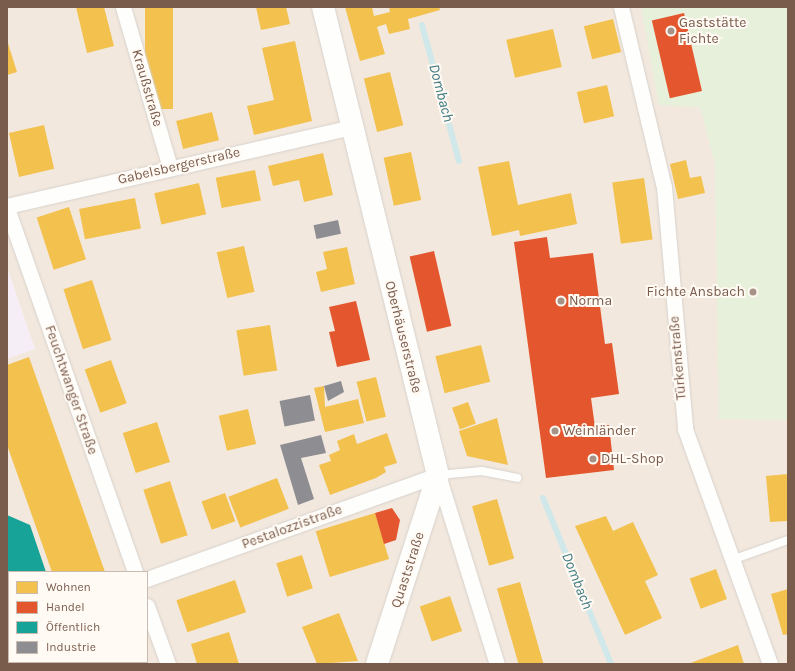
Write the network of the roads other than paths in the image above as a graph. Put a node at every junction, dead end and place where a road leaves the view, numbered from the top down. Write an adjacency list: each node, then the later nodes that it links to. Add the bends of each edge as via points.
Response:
1 (123, 7): 5 (street, Kraußstraße)
2 (323, 7): 4 (street, Oberhäuserstraße)
3 (621, 7): 10 (street, Türkenstraße, via 664,186 685,429)
4 (351, 127): 5 (street, Gabelsbergerstraße); 7 (street, Oberhäuserstraße)
5 (170, 168): 6 (street, Gabelsbergerstraße)
6 (7, 207): 11 (street, Feuchtwanger Straße)
7 (438, 475): 8 (lane, via 482,471); 12 (street, Pestalozzistraße); 16 (street, Quaststraße); 17 (street, Oberhäuserstraße)
8 (517, 478)
9 (788, 540): 10 (lane)
10 (732, 560): 14 (street, Türkenstraße)
11 (135, 571)
12 (148, 579)
13 (148, 609): 15 (street)
14 (767, 658)
15 (168, 664)
16 (376, 664)
17 (497, 664)

